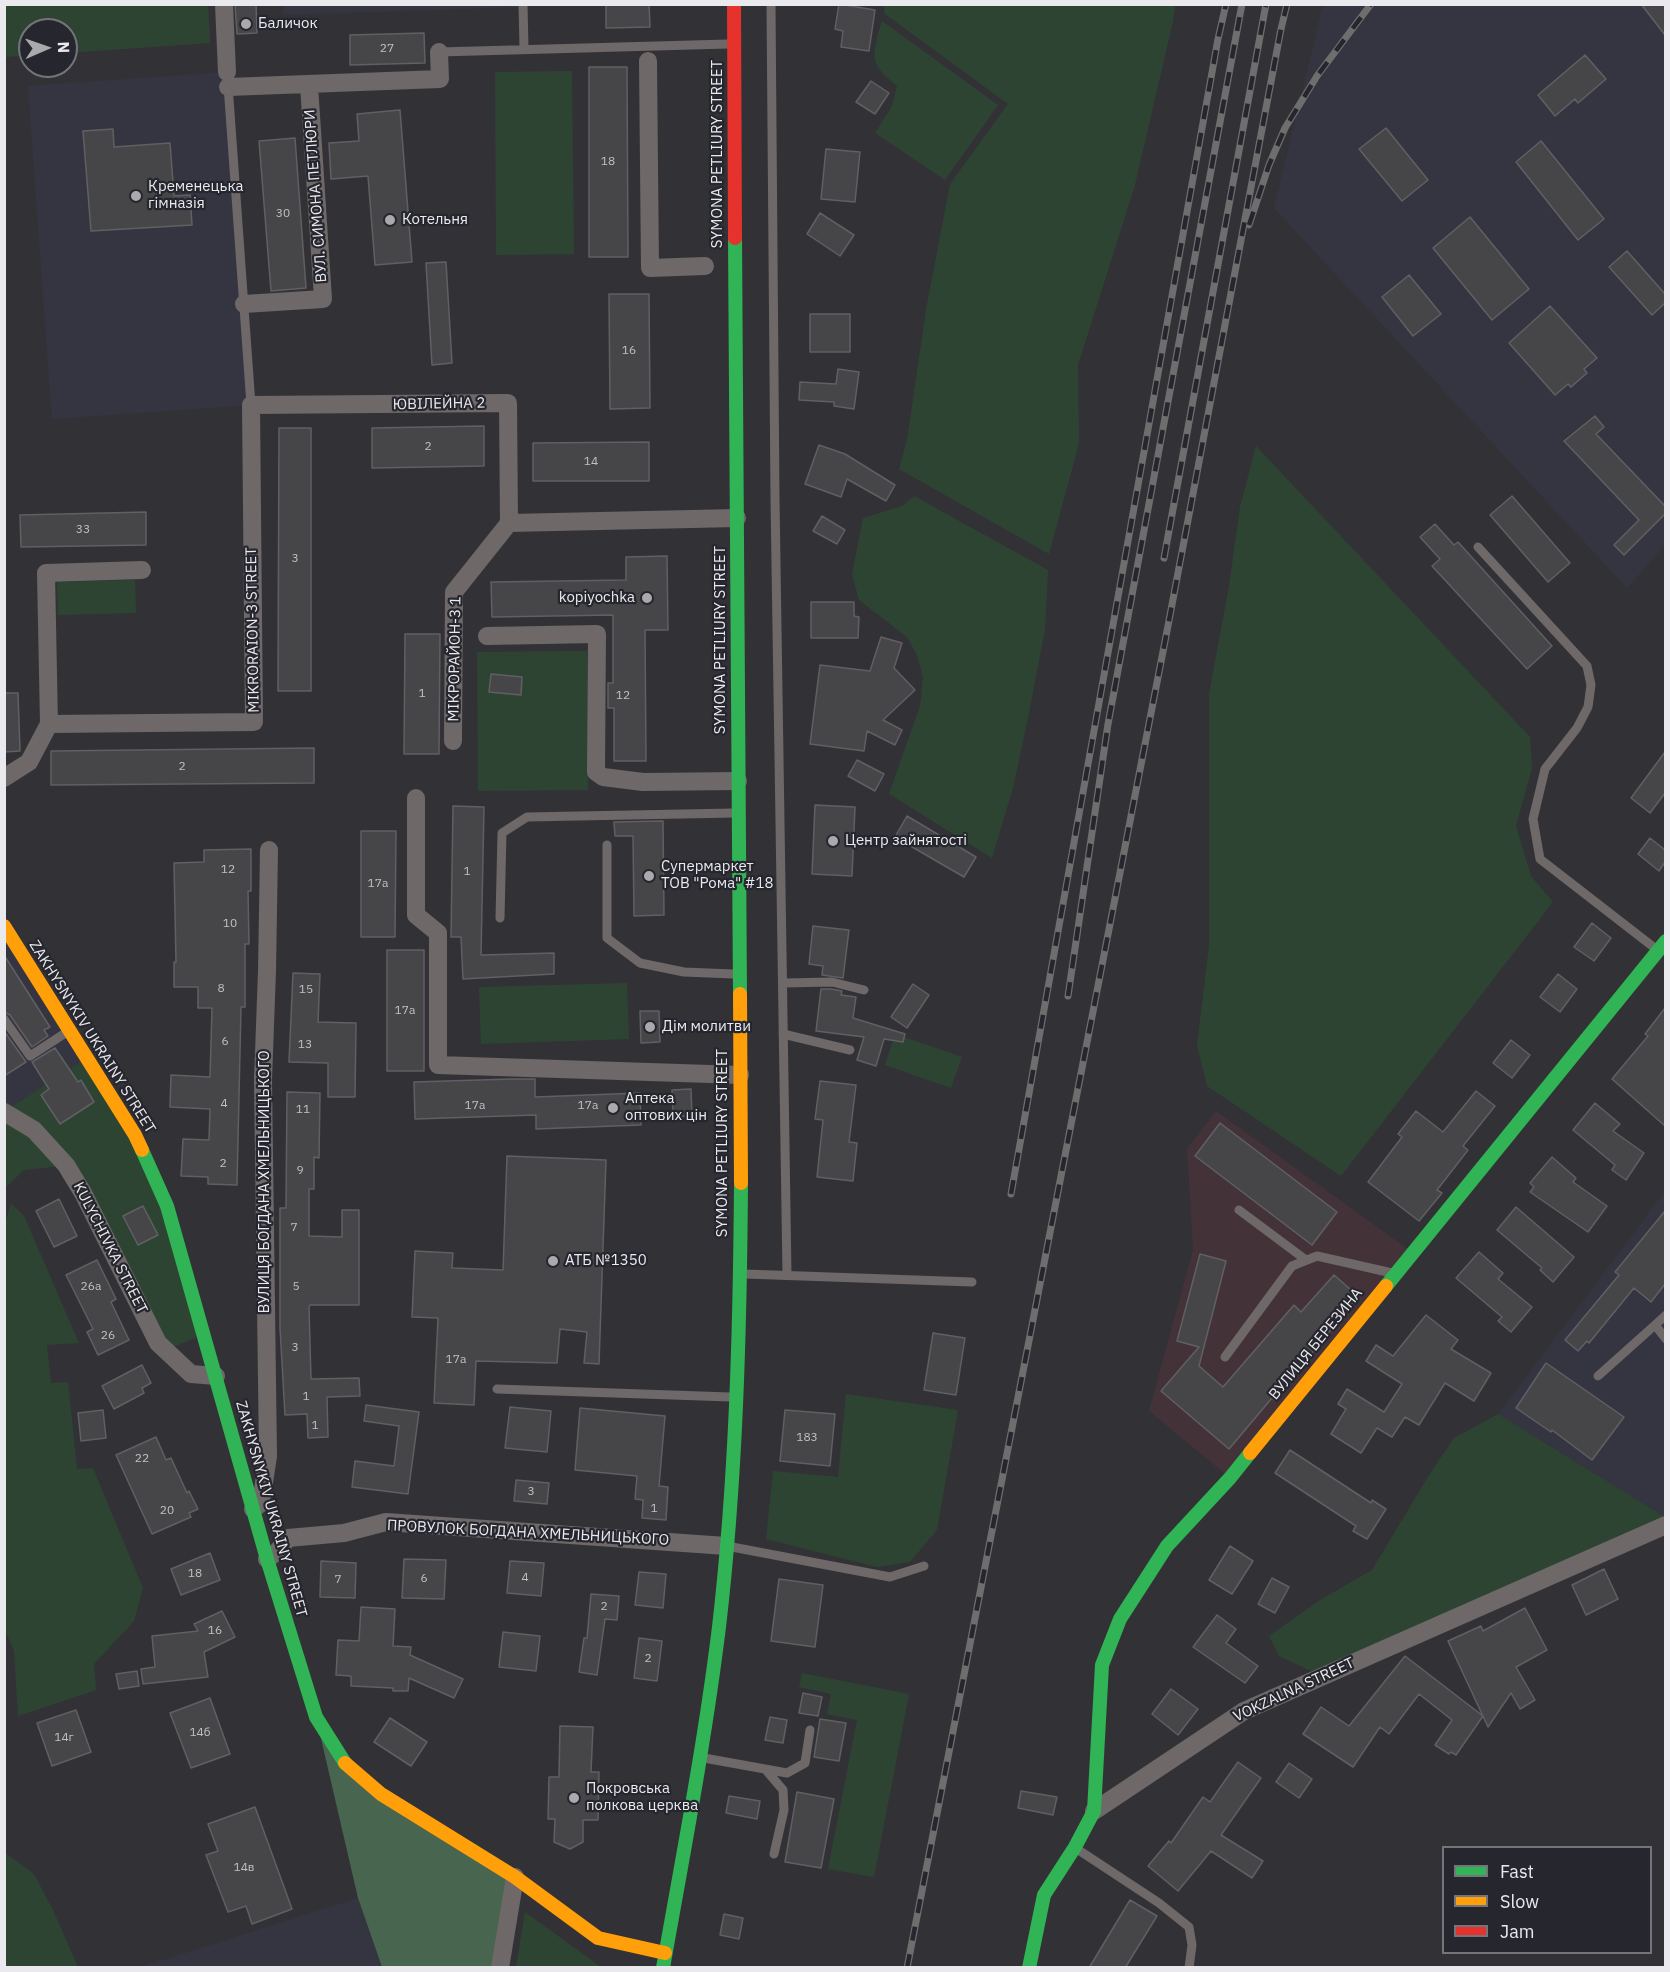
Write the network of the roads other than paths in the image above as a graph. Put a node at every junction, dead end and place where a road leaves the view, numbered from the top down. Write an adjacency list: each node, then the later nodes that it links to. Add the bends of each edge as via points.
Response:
1 (224, 4): 9 (street)
2 (523, 4): 6 (lane)
3 (734, 4): 5 (main road, SYMONA PETLIURY STREET)
4 (771, 4): 31 (lane)
5 (734, 44): 6 (lane); 14 (main road, SYMONA PETLIURY STREET)
6 (524, 50): 7 (lane)
7 (439, 52): 10 (street, via 440,79)
8 (648, 61): 11 (street, via 650,268)
9 (228, 80): 10 (street); 12 (lane)
10 (309, 85): 12 (street, ВУЛ. СИМОНА ПЕТЛЮРИ, via 323,299)
11 (705, 266)
12 (243, 304): 13 (lane)
13 (251, 405): 15 (street, ЮВІЛЕЙНА 2, via 508,403); 19 (street, MIKRORAION-3 STREET, via 254,722)
14 (737, 518): 15 (street); 22 (main road, SYMONA PETLIURY STREET)
15 (509, 523): 20 (street, МІКРОРАЙОН-3 1, via 454,592)
16 (1478, 547): 29 (lane, via 1587,666 1591,685 1588,707 1577,728 1545,769 1533,819 1540,859)
17 (142, 570): 19 (street, via 46,573)
18 (487, 636): 22 (street, via 597,634 597,772 603,777 643,782)
19 (49, 724): 21 (street, via 29,762)
20 (453, 741)
21 (4, 778)
22 (738, 781): 24 (main road, SYMONA PETLIURY STREET)
23 (416, 798): 37 (street, via 416,915 438,933 438,1065)
24 (738, 813): 27 (lane, via 527,817 502,833); 30 (main road, SYMONA PETLIURY STREET)
25 (607, 845): 30 (lane, via 607,938 640,963 684,972)
26 (269, 850): 53 (street, ВУЛИЦЯ БОГДАНА ХМЕЛЬНИЦЬКОГО, via 263,1080 268,1456 261,1503)
27 (500, 918)
28 (4, 926): 34 (main road, ZAKHYSNYKIV UKRAINY STREET)
29 (1661, 946): 41 (main road, ВУЛИЦЯ БЕРЕЗИНА)
30 (739, 974): 37 (main road, SYMONA PETLIURY STREET)
31 (783, 983): 32 (lane, via 832,982); 35 (lane)
32 (864, 990)
33 (4, 1019): 34 (lane, via 30,1056)
34 (69, 1031): 49 (main road, ZAKHYSNYKIV UKRAINY STREET, via 135,1135 166,1206)
35 (783, 1034): 36 (lane); 43 (lane)
36 (850, 1050)
37 (740, 1075): 42 (main road, SYMONA PETLIURY STREET)
38 (4, 1112): 49 (street, KULYCHIVKA STREET, via 34,1130 66,1165 84,1193 158,1343 191,1374)
39 (1239, 1210): 40 (lane)
40 (1306, 1260): 41 (lane, via 1317,1256); 48 (lane, via 1292,1266)
41 (1394, 1273): 61 (main road, ВУЛИЦЯ БЕРЕЗИНА, via 1230,1478 1167,1546 1120,1619 1102,1665)
42 (740, 1274): 43 (lane); 52 (main road, SYMONA PETLIURY STREET)
43 (787, 1275): 44 (lane)
44 (972, 1282)
45 (1665, 1315): 46 (lane)
46 (1655, 1325): 47 (lane); 50 (lane)
47 (1665, 1339)
48 (1225, 1357)
49 (216, 1376): 53 (main road, ZAKHYSNYKIV UKRAINY STREET)
50 (1598, 1376)
51 (497, 1389): 52 (lane)
52 (735, 1397): 55 (main road, SYMONA PETLIURY STREET)
53 (253, 1509): 56 (main road, ZAKHYSNYKIV UKRAINY STREET)
54 (1665, 1525): 61 (street, VOKZALNA STREET, via 1244,1711)
55 (726, 1546): 56 (street, ПРОВУЛОК БОГДАНА ХМЕЛЬНИЦЬКОГО, via 386,1522 344,1533 288,1538); 57 (lane, via 890,1577); 59 (main road, SYMONA PETLIURY STREET)
56 (267, 1559): 64 (main road, ZAKHYSNYKIV UKRAINY STREET, via 316,1717 346,1764 381,1794)
57 (924, 1566)
58 (810, 1731): 60 (lane, via 805,1763 787,1773)
59 (699, 1757): 60 (lane); 65 (main road, SYMONA PETLIURY STREET)
60 (766, 1770): 63 (lane, via 783,1790 784,1810)
61 (1094, 1812): 62 (main road, VOKZALNA STREET)
62 (1075, 1847): 68 (main road, VOKZALNA STREET, via 1044,1895); 69 (lane, via 1189,1927)
63 (774, 1854)
64 (515, 1877): 65 (main road, ZAKHYSNYKIV UKRAINY STREET, via 598,1938); 66 (street)
65 (665, 1953): 67 (main road, SYMONA PETLIURY STREET)
66 (501, 1968)
67 (663, 1968)
68 (1029, 1968)
69 (1189, 1968)

